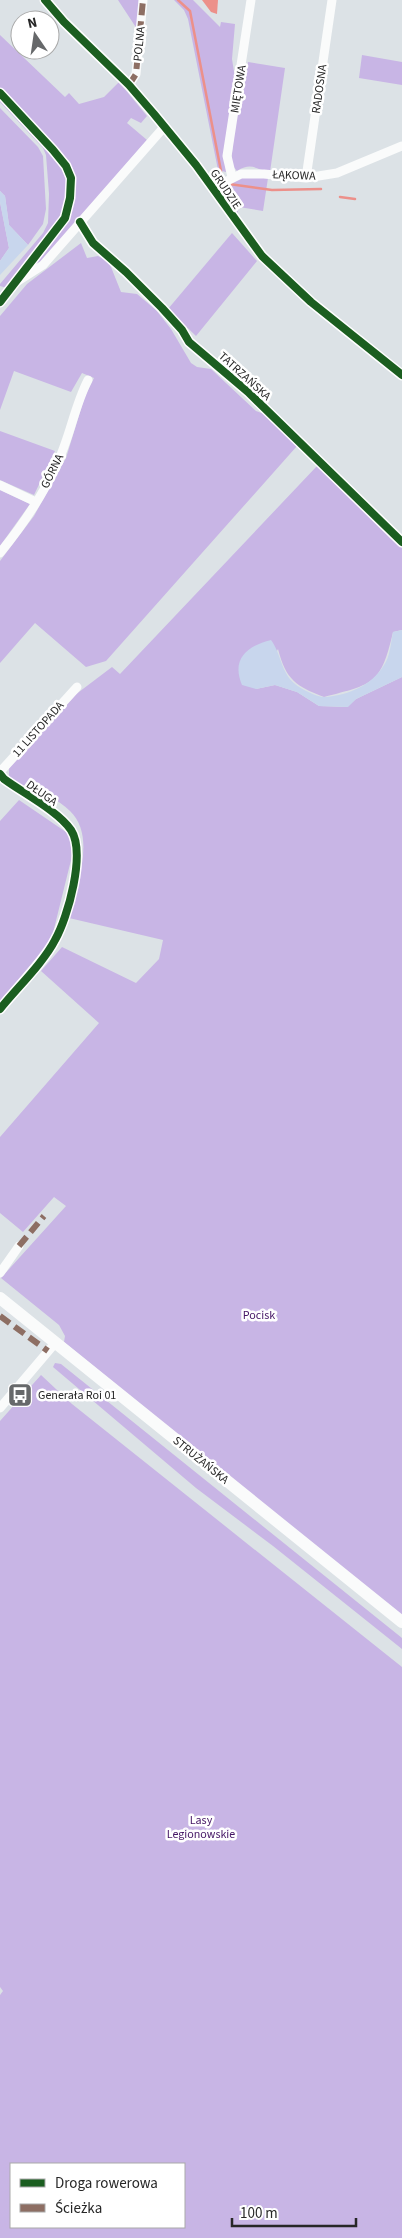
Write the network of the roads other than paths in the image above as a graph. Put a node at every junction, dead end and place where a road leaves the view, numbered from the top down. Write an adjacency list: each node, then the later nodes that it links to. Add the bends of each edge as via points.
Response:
1 (45, 0): 5 (street, GRUDZIE)
2 (143, 0): 5 (street, POLNA, via 136,74)
3 (251, 0): 9 (street, MIĘTOWA, via 228,156)
4 (332, 0): 10 (street, RADOSNA)
5 (129, 85): 7 (street, GRUDZIE)
6 (0, 93): 13 (street, via 53,150 71,178 65,218)
7 (164, 126): 11 (street, GRUDZIE); 12 (street)
8 (402, 146): 10 (street, ŁĄKOWA, via 337,173)
9 (232, 177): 10 (street, ŁĄKOWA, via 264,174); 11 (street, ŁĄKOWA)
10 (306, 178)
11 (213, 188): 15 (street, GRUDZIE, via 262,256 311,302)
12 (80, 222): 13 (street, via 42,265); 19 (street, TATRZAŃSKA, via 93,243 162,308 190,342 248,392)
13 (17, 281): 14 (street)
14 (0, 302)
15 (402, 376)
16 (88, 380): 18 (street, GÓRNA, via 57,466)
17 (0, 485): 18 (street)
18 (36, 502): 20 (street, GÓRNA)
19 (402, 542)
20 (0, 553)
21 (77, 686): 22 (street, 11 LISTOPADA)
22 (1, 777): 23 (street, DŁUGA, via 62,820 71,830 77,844 77,865 74,886 55,941)
23 (0, 1009)
24 (19, 1246): 25 (street)
25 (0, 1273)
26 (0, 1298): 27 (main road, STRUŻAŃSKA)
27 (56, 1342): 28 (street); 29 (main road, STRUŻAŃSKA)
28 (0, 1408)
29 (402, 1622)

